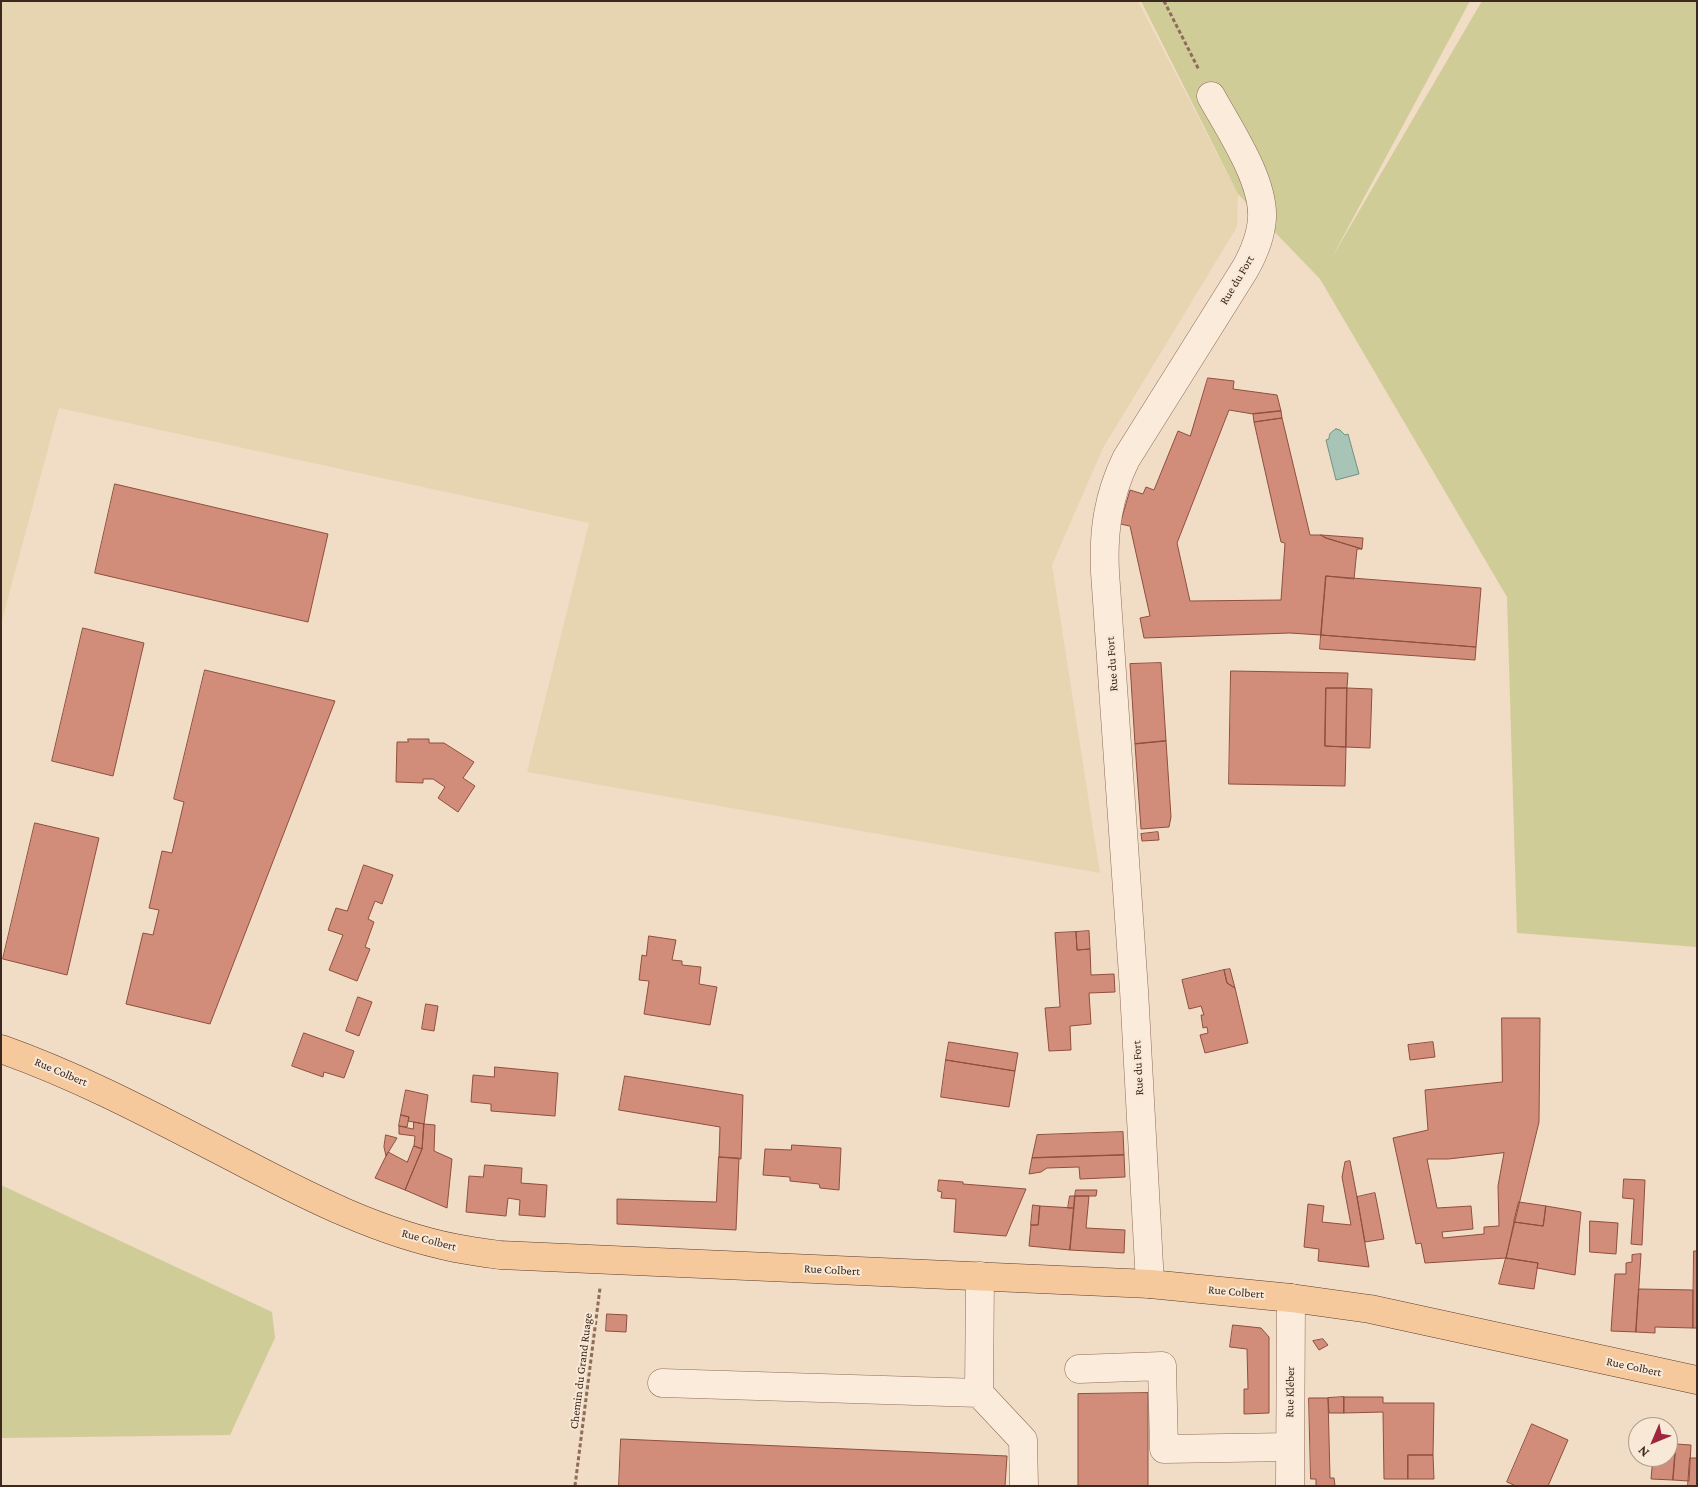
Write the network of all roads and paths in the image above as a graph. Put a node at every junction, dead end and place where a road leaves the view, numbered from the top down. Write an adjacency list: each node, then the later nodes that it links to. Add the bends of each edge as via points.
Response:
1 (1164, 1): 2 (path)
2 (1211, 96): 6 (street, Rue du Fort, via 1255,183 1262,209 1258,241 1245,269 1126,460 1109,503 1105,536)
3 (1, 1049): 4 (main road, Rue Colbert, via 95,1086 296,1190 378,1226 455,1248 500,1255)
4 (603, 1259): 5 (main road, Rue Colbert); 13 (path, Chemin du Grand Ruage)
5 (980, 1276): 6 (main road, Rue Colbert); 11 (street)
6 (1150, 1284): 7 (main road, Rue Colbert)
7 (1291, 1298): 9 (main road, Rue Colbert, via 1370,1309); 12 (street, Rue Kléber)
8 (1079, 1369): 12 (street, via 1162,1366 1164,1449)
9 (1697, 1380)
10 (662, 1383): 11 (street)
11 (979, 1393): 14 (street, via 1024,1440)
12 (1289, 1447): 15 (street, Rue Kléber)
13 (576, 1486)
14 (1024, 1486)
15 (1290, 1486)

